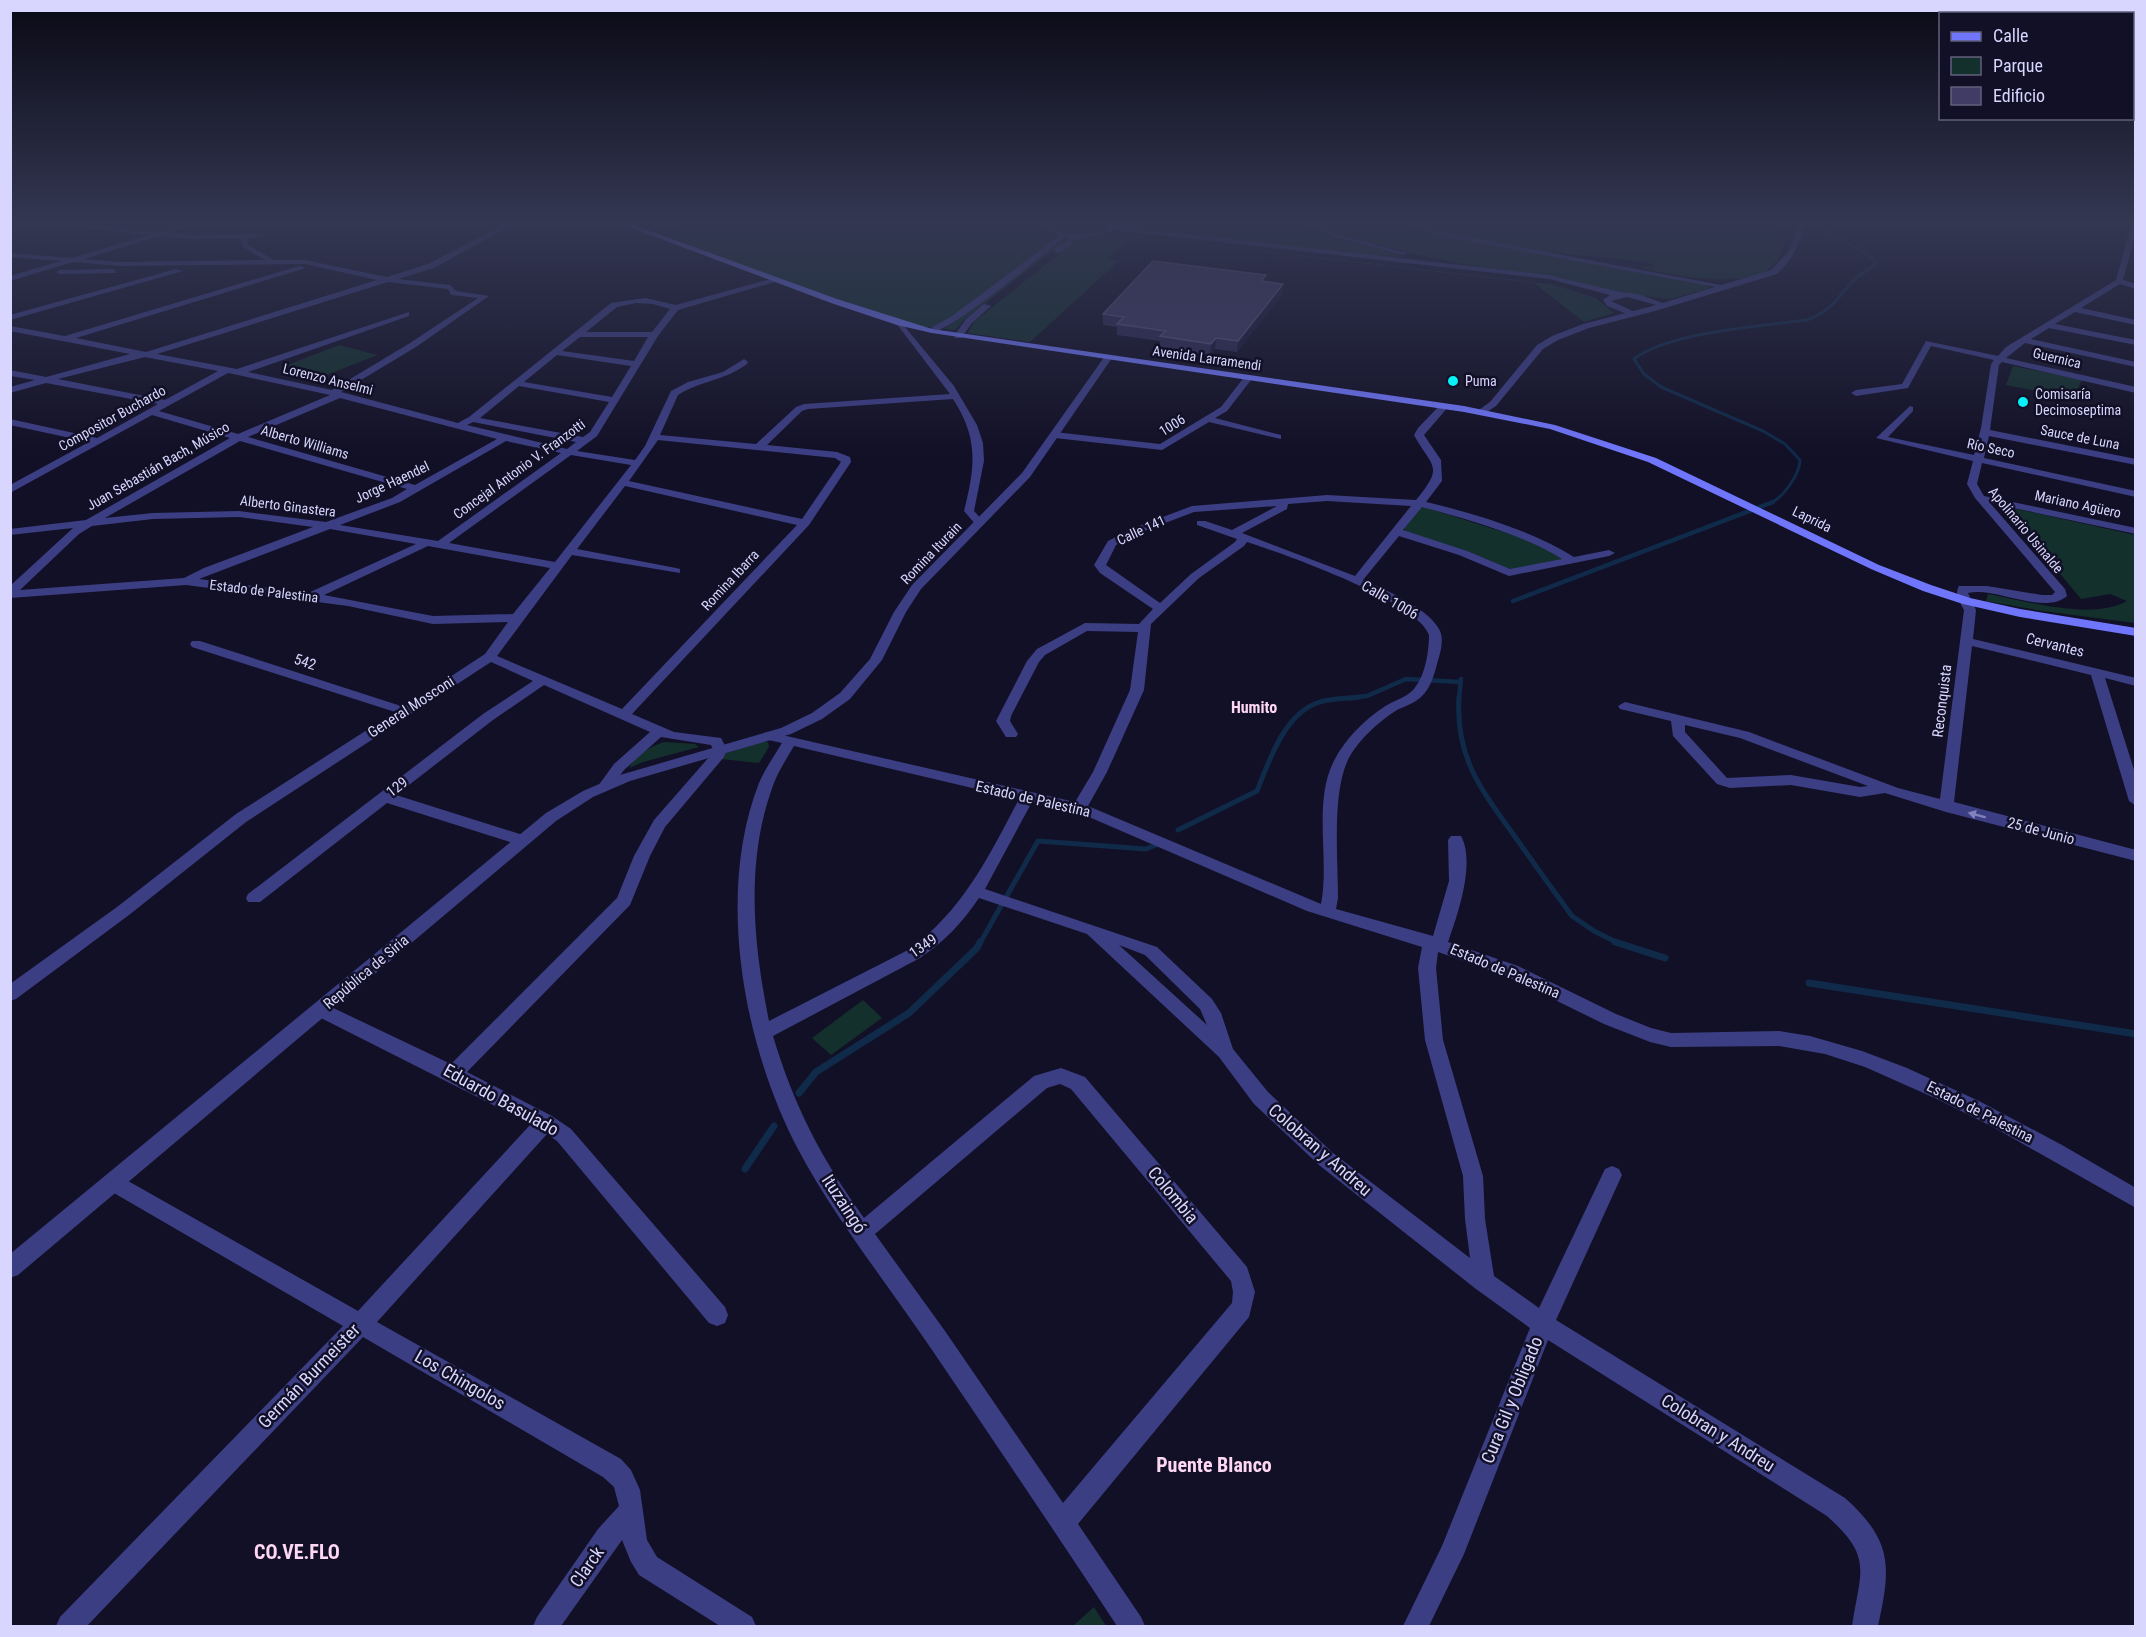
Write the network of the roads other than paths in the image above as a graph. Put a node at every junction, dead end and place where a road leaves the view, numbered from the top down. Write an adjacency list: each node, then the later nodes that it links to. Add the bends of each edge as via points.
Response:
1 (73, 300): 18 (street)
2 (192, 300): 27 (street)
3 (321, 300): 31 (street)
4 (479, 300): 47 (street, Juan Sebastián Bach, Músico)
5 (701, 300): 14 (street)
6 (836, 300): 19 (main road, Avenida Larramendi)
7 (978, 300): 23 (street)
8 (996, 300): 26 (street, via 969,321)
9 (1607, 300): 17 (street)
10 (1649, 300): 13 (street)
11 (1680, 300): 13 (street)
12 (2088, 300): 15 (street)
13 (1664, 305): 17 (street)
14 (675, 308): 24 (street, via 643,302 618,303); 25 (street, Concejal Antonio V. Franzotti)
15 (2074, 309): 20 (street); 21 (street)
16 (406, 314): 38 (street)
17 (1632, 314): 55 (street, via 1547,342 1493,404)
18 (10, 318)
19 (900, 323): 23 (main road, Avenida Larramendi); 49 (street)
20 (2136, 323)
21 (2049, 325): 28 (street); 29 (street)
22 (10, 328): 27 (street, Lorenzo Anselmi)
23 (932, 332): 26 (main road, Avenida Larramendi)
24 (576, 334): 25 (street); 30 (street)
25 (654, 335): 35 (street, Concejal Antonio V. Franzotti)
26 (958, 336): 32 (main road, Avenida Larramendi)
27 (65, 338): 31 (street, Lorenzo Anselmi)
28 (2024, 340): 33 (street); 36 (street)
29 (2136, 343)
30 (554, 352): 35 (street); 43 (street)
31 (147, 354): 37 (street, Lorenzo Anselmi); 41 (street); 42 (street)
32 (1108, 358): 40 (main road, Avenida Larramendi); 61 (street, Romina Iturain)
33 (1999, 358): 45 (street, Guernica); 46 (street, Guernica, via 1929,343 1905,386); 60 (street, Apolinario Usinalde)
34 (744, 362): 63 (street, General Mosconi, via 729,374 674,393)
35 (637, 364): 50 (street, Concejal Antonio V. Franzotti)
36 (2136, 365)
37 (226, 370): 38 (street, Lorenzo Anselmi); 51 (street, Compositor Buchardo)
38 (238, 372): 47 (street, Lorenzo Anselmi)
39 (10, 373): 41 (street)
40 (1248, 378): 52 (main road, Avenida Larramendi); 57 (street, 1006, via 1229,404)
41 (46, 380): 42 (street); 44 (street)
42 (57, 382): 48 (street); 51 (street)
43 (517, 383): 50 (street); 56 (street)
44 (10, 390)
45 (2136, 390)
46 (1856, 393)
47 (335, 394): 59 (street, Lorenzo Anselmi); 62 (street, Juan Sebastián Bach, Músico)
48 (10, 395)
49 (955, 396): 68 (street, via 807,406); 83 (street, via 978,451 969,511)
50 (616, 400): 67 (street, Concejal Antonio V. Franzotti, via 600,428)
51 (167, 402): 54 (street, Compositor Buchardo)
52 (1444, 406): 55 (main road, Avenida Larramendi); 79 (street, via 1420,432 1435,456 1439,472 1437,481)
53 (1910, 409): 70 (street, Río Seco, via 1881,438)
54 (151, 412): 62 (street, Alberto Williams); 66 (street, Compositor Buchardo)
55 (1481, 412): 100 (main road, Laprida, via 1552,427 1622,449 1668,467 1899,578)
56 (472, 419): 59 (street); 67 (street)
57 (1207, 419): 61 (street, 1006, via 1158,448); 64 (street)
58 (10, 422): 66 (street)
59 (459, 426): 65 (street, Lorenzo Anselmi)
60 (1985, 432): 70 (street, Apolinario Usinalde); 71 (street, Sauce de Luna)
61 (1055, 435): 83 (street, Romina Iturain, via 1026,475)
62 (239, 437): 75 (street, Alberto Williams); 80 (street, Juan Sebastián Bach, Músico)
63 (656, 437): 68 (street); 72 (street, General Mosconi)
64 (1278, 437)
65 (505, 438): 69 (street, Lorenzo Anselmi); 75 (street, Jorge Haendel)
66 (99, 441): 74 (street, Compositor Buchardo)
67 (586, 441): 69 (street, Concejal Antonio V. Franzotti)
68 (759, 447): 81 (street, Romina Ibarra, via 846,459)
69 (568, 452): 72 (street, Lorenzo Anselmi); 90 (street, Concejal Antonio V. Franzotti)
70 (1977, 459): 76 (street, Río Seco); 77 (street, Apolinario Usinalde, via 1972,484)
71 (2136, 462)
72 (637, 464): 73 (street, General Mosconi)
73 (623, 483): 81 (street); 91 (street, General Mosconi)
74 (13, 486)
75 (417, 489): 84 (street, Jorge Haendel)
76 (2136, 494)
77 (1980, 498): 86 (street, Mariano Agüero); 100 (street, Apolinario Usinalde, via 2061,596 2041,599 1971,588 1963,590)
78 (1282, 502): 79 (street, Calle 141, via 1337,498); 88 (street, via 1283,507); 101 (street, Calle 141, via 1192,509 1112,543 1101,560 1101,568)
79 (1418, 503): 85 (street); 93 (street, Calle 141, via 1502,529 1557,550)
80 (89, 523): 84 (street, Alberto Ginastera, via 222,513); 87 (street, Alberto Ginastera); 98 (street, Juan Sebastián Bach, Músico)
81 (805, 523): 113 (street, Romina Ibarra)
82 (1201, 523): 88 (street, Calle 1006)
83 (980, 524): 117 (street, Romina Iturain, via 911,594 876,660 857,685 818,716)
84 (330, 526): 89 (street, Alberto Ginastera); 97 (street, Jorge Haendel)
85 (1396, 531): 93 (street, via 1509,573); 96 (street)
86 (2136, 531)
87 (10, 532)
88 (1238, 536): 96 (street, Calle 1006); 101 (street, via 1240,544 1199,573)
89 (426, 543): 90 (street, Alberto Ginastera); 99 (street)
90 (440, 545): 94 (street, Alberto Ginastera)
91 (570, 551): 94 (street, General Mosconi); 95 (street)
92 (1609, 553): 93 (street)
93 (1572, 560)
94 (560, 566): 102 (street, General Mosconi)
95 (676, 571)
96 (1357, 580): 132 (street, Calle 1006, via 1417,614 1433,629 1435,649 1415,696 1390,709 1340,762 1334,787)
97 (186, 581): 98 (street, Estado de Palestina); 99 (street, Estado de Palestina)
98 (10, 593)
99 (310, 597): 102 (street, Estado de Palestina, via 439,621)
100 (1966, 601): 104 (main road, Laprida); 105 (street, Reconquista, via 1970,610)
101 (1161, 609): 103 (street, via 1148,619)
102 (517, 618): 107 (street, General Mosconi)
103 (1144, 628): 116 (street, via 1085,627 1041,652 1004,716); 126 (street, via 1137,690)
104 (2136, 632)
105 (1966, 640): 108 (street, Cervantes); 125 (street, Reconquista)
106 (196, 644): 112 (street, 542)
107 (490, 657): 109 (street); 112 (street, General Mosconi)
108 (2097, 673): 110 (street, Cervantes); 124 (street)
109 (543, 680): 113 (street); 122 (street, 129)
110 (2136, 682)
111 (1625, 706): 114 (street, 25 de Junio)
112 (404, 711): 134 (street, General Mosconi, via 241,818)
113 (625, 714): 115 (street)
114 (1678, 718): 121 (street, 25 de Junio, via 1770,743); 121 (street, via 1678,733 1722,781 1791,780 1860,792)
115 (660, 730): 119 (street, via 682,739 716,741); 120 (street, via 619,767)
116 (1011, 734)
117 (763, 738): 118 (street); 119 (street, República de Siria)
118 (789, 743): 123 (street, Estado de Palestina); 136 (street, Ituzaingó, via 772,766 764,788 747,878 751,972)
119 (720, 749): 120 (street, República de Siria); 137 (street, via 655,830 624,901)
120 (605, 786): 127 (street, República de Siria, via 570,804)
121 (1887, 789): 125 (street, 25 de Junio)
122 (385, 797): 127 (street); 131 (street, 129)
123 (1027, 797): 126 (street, Estado de Palestina); 130 (street, 1349)
124 (2136, 801)
125 (1946, 807): 129 (street, 25 de Junio, one-way to 125)
126 (1079, 808): 132 (street, Estado de Palestina)
127 (521, 840): 135 (street, República de Siria)
128 (1456, 840): 133 (street, via 1455,897)
129 (2136, 856)
130 (974, 891): 136 (street, 1349, via 945,930 925,947); 144 (street, Colobran y Andreu, via 1094,931 1225,1052 1261,1098 1326,1159)
131 (254, 898)
132 (1327, 912): 133 (street, Estado de Palestina)
133 (1435, 943): 141 (street, Estado de Palestina, via 1515,972 1617,1023 1655,1037 1795,1041 1875,1064 1992,1115); 144 (street, via 1427,968 1434,1040 1473,1176)
134 (10, 994)
135 (321, 1010): 137 (street, Eduardo Basulado); 140 (street, República de Siria)
136 (762, 1032): 142 (street, Ituzaingó, via 792,1119)
137 (453, 1074): 138 (street, Eduardo Basulado)
138 (545, 1122): 145 (street, Eduardo Basulado, via 577,1147); 146 (street, Germán Burmeister)
139 (1612, 1175): 147 (street, Cura Gil y Obligado)
140 (114, 1183): 143 (street, República de Siria); 146 (street, Los Chingolos)
141 (2136, 1199)
142 (862, 1232): 149 (street, Ituzaingó); 149 (street, Colombia, via 1041,1082 1061,1076 1078,1083 1239,1274 1245,1298 1241,1309)
143 (10, 1268)
144 (1484, 1282): 147 (street, Colobran y Andreu)
145 (717, 1315)
146 (361, 1323): 148 (street, Los Chingolos, via 612,1468 629,1487); 150 (street, Germán Burmeister)
147 (1543, 1324): 154 (street, Cura Gil y Obligado, via 1451,1554); 155 (street, Colobran y Andreu, via 1836,1507 1857,1524 1869,1541 1874,1560 1875,1575)
148 (632, 1510): 151 (street, Clarck, via 607,1538); 152 (street, Los Chingolos, via 637,1554 648,1566)
149 (1062, 1524): 153 (street, Ituzaingó)
150 (69, 1626)
151 (546, 1626)
152 (743, 1626)
153 (1132, 1626)
154 (1416, 1626)
155 (1865, 1626)

